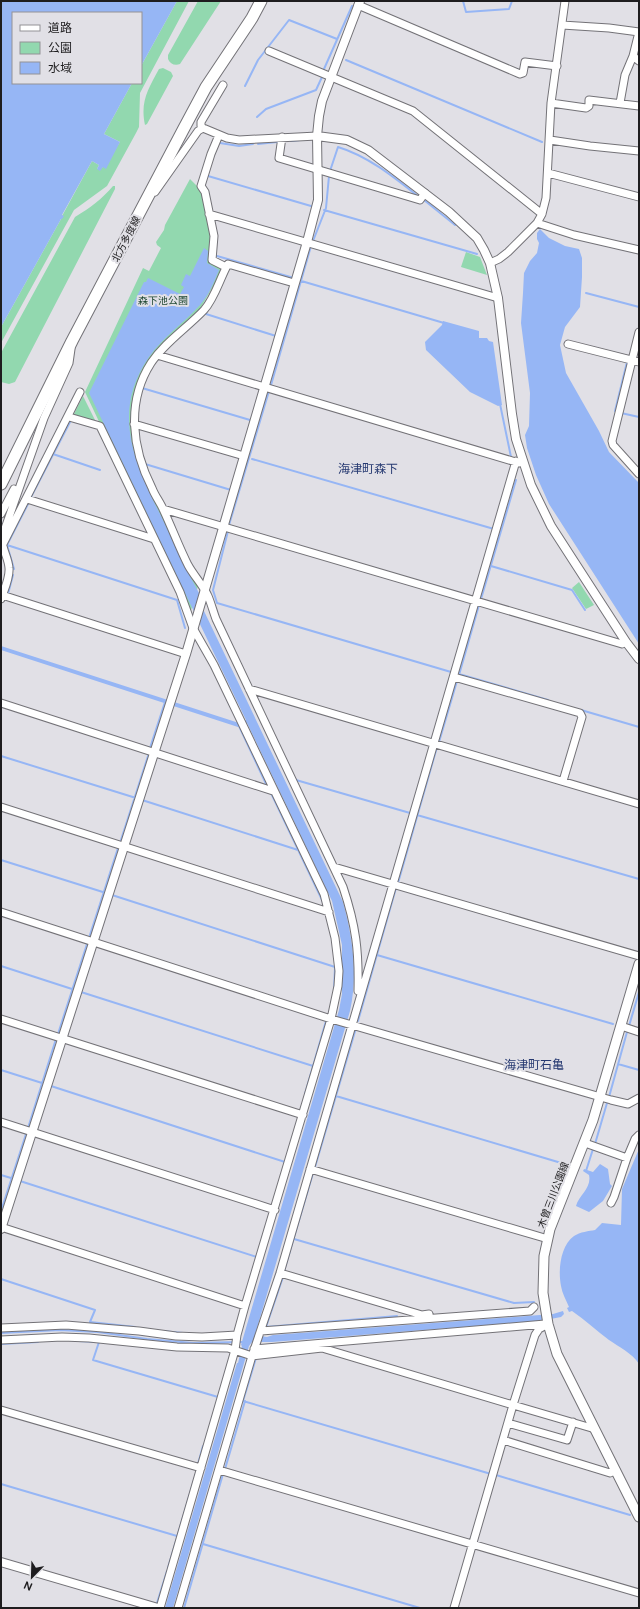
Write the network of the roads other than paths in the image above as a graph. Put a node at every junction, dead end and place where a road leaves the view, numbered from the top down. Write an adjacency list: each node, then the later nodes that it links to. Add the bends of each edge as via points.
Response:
1 (261, 1): 27 (main road, 北方多度線, via 206,87)
2 (565, 1): 4 (street)
3 (359, 3): 9 (street, via 520,74 523,73 525,62); 10 (street)
4 (562, 26): 5 (street); 9 (street)
5 (639, 32): 7 (street)
6 (269, 51): 10 (street)
7 (633, 56): 8 (street); 13 (street, via 625,75)
8 (639, 61)
9 (557, 66): 12 (street)
10 (331, 77): 17 (street, via 322,102); 26 (street, via 413,111)
11 (224, 85): 15 (street, via 201,122)
12 (551, 103): 13 (street, via 586,108 589,106 589,100); 19 (street)
13 (620, 103): 14 (street)
14 (639, 106)
15 (203, 128): 16 (street); 27 (street, via 198,131)
16 (219, 135): 18 (street, via 246,140); 25 (street, via 201,186 205,192)
17 (317, 136): 18 (street); 21 (street); 23 (street, via 347,140 368,150)
18 (282, 137): 21 (street, via 279,158)
19 (550, 140): 20 (street); 22 (street)
20 (639, 151)
21 (318, 170): 23 (street, via 420,200); 29 (street, via 318,200)
22 (548, 173): 24 (street); 26 (street)
23 (425, 193): 31 (street, via 477,238)
24 (639, 197)
25 (209, 214): 29 (street); 32 (street, via 214,236 212,260)
26 (542, 214): 28 (street)
27 (133, 223): 36 (main road, 北方多度線)
28 (537, 223): 30 (street, via 574,235); 31 (street, via 508,252)
29 (306, 242): 33 (street); 34 (street)
30 (639, 250)
31 (490, 263): 34 (street)
32 (226, 267): 33 (street, via 228,264); 38 (street, via 205,309)
33 (294, 281): 40 (street)
34 (498, 298): 46 (street, via 512,414)
35 (639, 332): 39 (street)
36 (72, 341): 47 (street, via 69,363 46,413); 49 (main road, 北方多度線)
37 (568, 344): 39 (street)
38 (157, 355): 40 (street); 43 (street, via 140,386)
39 (636, 361): 48 (street, via 612,441)
40 (264, 387): 44 (street); 45 (street)
41 (80, 392): 42 (street)
42 (69, 417): 50 (street); 54 (street, via 100,426)
43 (134, 424): 44 (street); 51 (street, via 141,463)
44 (244, 456): 53 (street)
45 (516, 462): 46 (street); 58 (street)
46 (524, 465): 60 (street, via 551,526)
47 (25, 469): 52 (street); 55 (street, via 2,534)
48 (639, 474)
49 (1, 484)
50 (27, 499): 54 (street); 55 (street)
51 (163, 509): 53 (street); 56 (street, via 188,565)
52 (1, 514)
53 (224, 527): 56 (street); 58 (street)
54 (154, 539): 59 (street)
55 (2, 546): 57 (street, via 9,566)
56 (204, 591): 59 (street); 64 (street)
57 (2, 597): 61 (street)
58 (475, 601): 60 (street, via 622,644); 63 (street)
59 (194, 627): 61 (street); 69 (street)
60 (626, 642): 62 (street)
61 (186, 654): 67 (street)
62 (639, 659)
63 (454, 677): 66 (street); 68 (street, via 580,713 582,717)
64 (249, 689): 66 (street); 73 (street)
65 (1, 703): 67 (street)
66 (434, 743): 68 (street); 74 (street)
67 (154, 752): 69 (street); 72 (street)
68 (563, 781): 70 (street)
69 (274, 791): 76 (street, via 324,894)
70 (639, 804)
71 (1, 807): 72 (street)
72 (124, 847): 76 (street); 77 (street)
73 (334, 866): 74 (street); 80 (street, via 354,921 359,958)
74 (393, 884): 78 (street); 80 (street)
75 (1, 912): 77 (street)
76 (329, 912): 82 (street, via 336,938 339,971)
77 (93, 942): 82 (street); 86 (street)
78 (639, 956)
79 (639, 964): 84 (main road, 木曽三川公園線)
80 (358, 1000): 83 (street)
81 (1, 1019): 86 (street)
82 (332, 1019): 83 (street); 89 (street)
83 (351, 1024): 87 (street); 95 (street)
84 (621, 1026): 85 (street); 87 (main road, 木曽三川公園線)
85 (639, 1032)
86 (62, 1038): 89 (street); 91 (street)
87 (600, 1096): 88 (street, via 628,1104); 93 (main road, 木曽三川公園線)
88 (639, 1098)
89 (303, 1115): 97 (street)
90 (1, 1122): 91 (street)
91 (32, 1132): 97 (street); 98 (street)
92 (639, 1135): 94 (street)
93 (585, 1143): 94 (street); 99 (main road, 木曽三川公園線)
94 (627, 1158): 96 (street)
95 (310, 1169): 99 (street); 100 (street)
96 (611, 1203)
97 (275, 1210): 101 (street)
98 (1, 1228): 101 (street)
99 (548, 1239): 103 (main road, 木曽三川公園線, via 543,1273)
100 (280, 1273): 102 (street, via 422,1315); 108 (street)
101 (245, 1306): 109 (street)
102 (534, 1307): 103 (street); 108 (street, via 530,1311)
103 (545, 1309): 105 (main road, 木曽三川公園線)
104 (88, 1323): 106 (street, via 66,1321)
105 (548, 1323): 112 (street); 113 (street, via 535,1335); 117 (main road, 木曽三川公園線, via 557,1354)
106 (1, 1324)
107 (1, 1328): 109 (street, via 66,1324 176,1336)
108 (260, 1333): 112 (street)
109 (237, 1337): 111 (street)
110 (1, 1340): 111 (street, via 90,1338 177,1347)
111 (236, 1349): 112 (street); 119 (street)
112 (252, 1351): 113 (street, via 322,1348); 120 (street)
113 (513, 1405): 115 (street); 116 (street)
114 (1, 1410): 119 (street)
115 (573, 1422): 116 (street, via 568,1440); 117 (street)
116 (508, 1423): 118 (street)
117 (595, 1429): 121 (main road, 木曽三川公園線)
118 (503, 1440): 121 (street, via 610,1472); 123 (street)
119 (201, 1468): 126 (street)
120 (219, 1470): 123 (street); 127 (street)
121 (616, 1470): 122 (main road, 木曽三川公園線)
122 (639, 1517)
123 (472, 1545): 125 (street); 128 (street)
124 (1, 1562): 126 (street)
125 (639, 1593)
126 (159, 1608)
127 (178, 1608)
128 (454, 1608)

